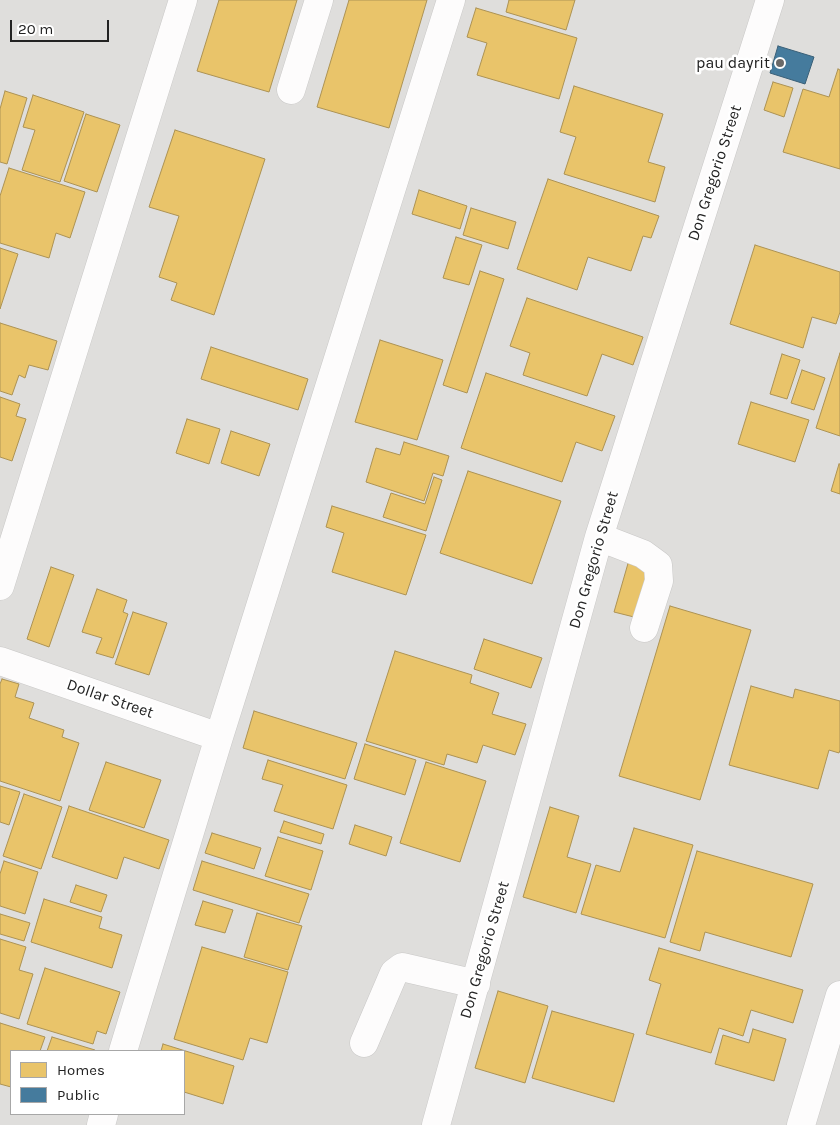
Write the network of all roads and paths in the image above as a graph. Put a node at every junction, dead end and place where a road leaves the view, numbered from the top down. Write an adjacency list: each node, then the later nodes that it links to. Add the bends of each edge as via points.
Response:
1 (183, 0): 7 (street)
2 (319, 0): 5 (street)
3 (451, 0): 10 (street)
4 (770, 0): 6 (street, Don Gregorio Street)
5 (291, 90)
6 (599, 537): 8 (street, via 643,554 658,565 659,581); 11 (street, Don Gregorio Street)
7 (0, 586)
8 (644, 628)
9 (0, 661): 10 (street, Dollar Street)
10 (219, 737): 15 (street)
11 (476, 984): 14 (street, via 402,967 394,973); 16 (street, Don Gregorio Street)
12 (840, 995): 13 (street)
13 (834, 1034): 17 (street)
14 (364, 1042)
15 (124, 1050)
16 (436, 1125)
17 (800, 1125)

